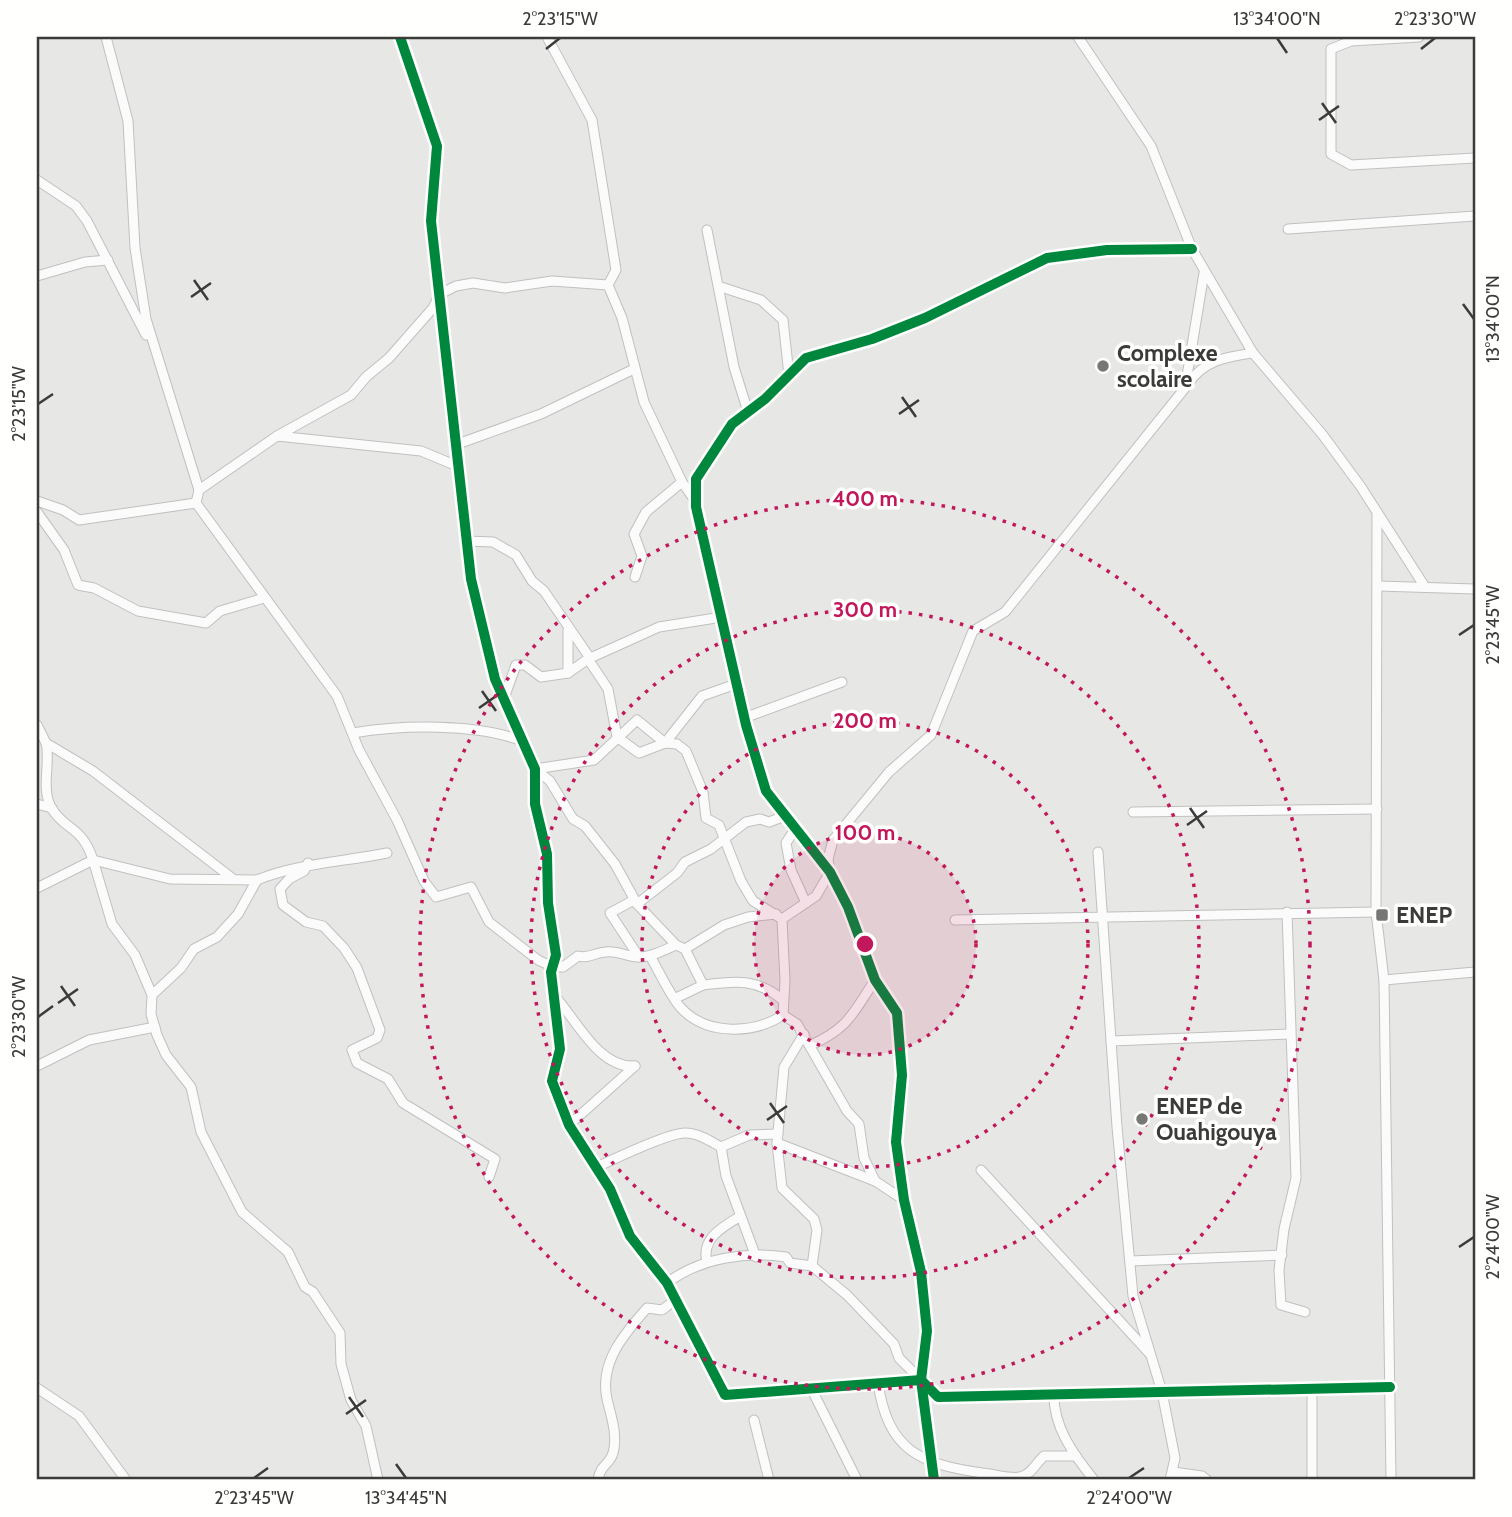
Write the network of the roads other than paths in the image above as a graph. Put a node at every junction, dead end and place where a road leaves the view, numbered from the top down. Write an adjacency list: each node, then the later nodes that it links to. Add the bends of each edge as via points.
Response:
1 (106, 37): 19 (street, via 128,121 135,248)
2 (400, 37): 17 (street, via 437,146 431,221)
3 (547, 37): 15 (street, via 592,120 616,270)
4 (1077, 37): 11 (street, via 1151,146)
5 (1419, 37): 6 (street, via 1351,41 1331,49 1331,154 1351,164)
6 (1475, 158)
7 (37, 180): 12 (street, via 76,206)
8 (1475, 216): 9 (street)
9 (1288, 229)
10 (707, 230): 16 (street)
11 (1192, 249): 13 (street); 21 (street, via 1107,250 1048,258 925,318 806,358)
12 (108, 260): 14 (street); 19 (street)
13 (1204, 273): 18 (street); 22 (street)
14 (37, 276)
15 (608, 285): 17 (street, via 539,282 506,288 473,283); 20 (street, via 622,318)
16 (720, 287): 21 (street, via 761,300 783,320); 23 (street, via 734,367)
17 (440, 294): 24 (street, via 398,348 351,395); 25 (street)
18 (1253, 353): 22 (street, via 1211,362 1195,372); 33 (street, via 1322,433)
19 (157, 356): 28 (street)
20 (634, 369): 25 (street, via 541,414); 27 (street, via 644,402)
21 (789, 375): 23 (street)
22 (1185, 388): 66 (street, via 1005,612 973,631 931,735 889,772 833,840)
23 (748, 412): 30 (street, via 732,424 696,479)
24 (277, 436): 26 (street, via 421,451); 28 (street)
25 (455, 444): 26 (street)
26 (457, 466): 34 (street)
27 (682, 482): 30 (street); 35 (street, via 646,512 634,534 642,556)
28 (199, 490): 31 (street)
29 (37, 501): 31 (street, via 79,520)
30 (696, 502): 40 (street)
31 (196, 503): 39 (street)
32 (37, 512): 39 (street, via 64,550 78,584 138,611 206,622 220,611)
33 (1377, 513): 36 (street); 37 (street)
34 (466, 541): 41 (street, via 492,542 516,555); 46 (street, via 482,630)
35 (635, 577)
36 (1378, 586): 37 (street); 57 (street)
37 (1425, 587): 38 (street)
38 (1475, 589)
39 (264, 597): 49 (street, via 337,696)
40 (722, 618): 42 (street, via 659,627); 45 (street)
41 (568, 630): 42 (street); 43 (street)
42 (589, 659): 43 (street); 50 (street, via 608,689)
43 (568, 673): 46 (street, via 541,677 516,665)
44 (842, 682): 47 (street)
45 (736, 684): 47 (street); 53 (street, via 702,696)
46 (503, 698): 51 (street)
47 (744, 718): 59 (street, via 766,791)
48 (37, 725): 52 (street)
49 (353, 733): 51 (street, via 380,728 497,732); 79 (street, via 436,897 471,887 489,922)
50 (617, 737): 53 (street, via 639,752); 53 (street, via 637,720); 54 (street, via 594,760)
51 (522, 741): 54 (street)
52 (46, 743): 56 (street); 67 (street, via 93,771)
53 (665, 743): 61 (street, via 686,751 703,792 706,818 719,825)
54 (536, 769): 70 (street, via 550,781 573,819 585,826 615,864); 79 (street, via 535,804 547,854 556,955)
55 (37, 804): 56 (street)
56 (51, 808): 64 (street, via 87,841)
57 (1377, 809): 58 (street); 73 (street)
58 (1133, 812)
59 (785, 816): 60 (street); 61 (street, via 746,822)
60 (795, 829): 66 (street); 71 (street, via 786,843 791,870)
61 (723, 838): 70 (street); 74 (street, via 753,901)
62 (1098, 852): 75 (street)
63 (387, 853): 65 (street, via 336,864)
64 (93, 860): 67 (street, via 170,879); 69 (street); 85 (street, via 112,924 135,955)
65 (308, 863): 68 (street); 100 (street, via 304,872 280,889 283,905 306,922 323,926 357,968 380,1030 377,1038 352,1050 358,1063 388,1079 403,1102 495,1159)
66 (830, 872): 71 (street, via 816,896); 81 (street)
67 (233, 878): 68 (street)
68 (257, 880): 85 (street, via 238,914 217,937 194,949)
69 (37, 888)
70 (635, 902): 77 (street); 78 (street, via 610,913)
71 (806, 903): 74 (street)
72 (1287, 912): 73 (street); 75 (street); 91 (street)
73 (1376, 912): 82 (street)
74 (779, 916): 77 (street, via 748,917); 87 (street)
75 (1102, 917): 76 (street); 92 (street)
76 (955, 920)
77 (681, 947): 78 (street); 83 (street)
78 (645, 956): 79 (street, via 605,952 578,956 563,967); 86 (street)
79 (552, 967): 84 (street)
80 (1475, 972): 82 (street)
81 (875, 980): 93 (street, via 843,1027); 102 (street, via 897,1013 902,1075 896,1142)
82 (1384, 980): 115 (street)
83 (703, 985): 86 (street); 87 (street, via 755,982)
84 (553, 994): 95 (street, via 559,1049 552,1080); 95 (street, via 599,1050 624,1067 635,1066)
85 (152, 995): 89 (street)
86 (676, 998): 88 (street, via 680,1008 712,1028 768,1025)
87 (783, 1000): 88 (street)
88 (783, 1015): 90 (street)
89 (155, 1027): 94 (street, via 89,1040); 126 (street, via 166,1055 191,1087 201,1132 242,1212 288,1252 305,1287 340,1333 341,1364 351,1400 366,1426)
90 (804, 1034): 93 (street); 96 (street, via 784,1068)
91 (1289, 1034): 92 (street); 104 (street, via 1296,1178)
92 (1111, 1041): 106 (street)
93 (811, 1045): 101 (street, via 847,1111 859,1124 864,1158)
94 (37, 1066)
95 (569, 1125): 98 (street)
96 (778, 1138): 97 (street, via 749,1135); 101 (street); 108 (street, via 782,1188 814,1219 817,1230)
97 (721, 1146): 98 (street, via 683,1133); 103 (street)
98 (597, 1167): 109 (street, via 631,1236)
99 (981, 1170): 112 (street)
100 (489, 1177)
101 (875, 1181): 102 (street)
102 (904, 1199): 113 (street, via 921,1272 927,1331)
103 (739, 1217): 105 (street); 107 (street, via 708,1241)
104 (1282, 1255): 106 (street); 111 (street, via 1281,1305)
105 (756, 1257): 107 (street); 108 (street, via 786,1257 790,1263)
106 (1130, 1261): 112 (street, via 1133,1296)
107 (707, 1262): 109 (street)
108 (812, 1266): 113 (street, via 848,1295)
109 (667, 1283): 110 (street)
110 (675, 1300): 117 (street, via 724,1395); 127 (street, via 662,1310 647,1308 616,1343 606,1394 614,1428 613,1455 599,1470)
111 (1305, 1312)
112 (1154, 1358): 119 (street)
113 (921, 1380): 114 (street); 120 (street, via 938,1397); 123 (street)
114 (878, 1383): 117 (street); 123 (street, via 883,1414 897,1438)
115 (1390, 1387): 118 (street); 134 (street)
116 (37, 1388): 125 (street, via 79,1416)
117 (811, 1388): 129 (street)
118 (1312, 1388): 119 (street); 133 (street)
119 (1162, 1392): 120 (street); 124 (street, via 1175,1458)
120 (1054, 1394): 122 (street, via 1053,1414)
121 (754, 1420): 128 (street)
122 (1076, 1456): 123 (street, via 1044,1456 1030,1473 1019,1478); 131 (street)
123 (931, 1462): 130 (street)
124 (1171, 1476): 132 (street)
125 (126, 1480)
126 (378, 1480)
127 (598, 1480)
128 (769, 1480)
129 (857, 1480)
130 (934, 1480)
131 (1094, 1480)
132 (1208, 1480)
133 (1312, 1480)
134 (1391, 1480)

